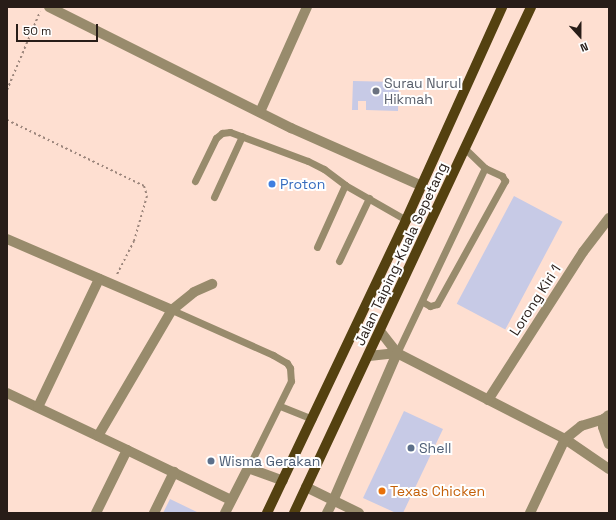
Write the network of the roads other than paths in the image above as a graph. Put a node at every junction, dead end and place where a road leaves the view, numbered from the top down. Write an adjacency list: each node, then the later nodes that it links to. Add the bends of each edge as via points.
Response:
1 (49, 7): 5 (street)
2 (307, 7): 5 (street)
3 (502, 7): 11 (main road, Jalan Taiping-Kuala Sepetang)
4 (531, 7): 7 (main road, Jalan Taiping-Kuala Sepetang)
5 (260, 112): 11 (street)
6 (242, 136): 9 (lane, via 230,132 216,138); 10 (lane, via 308,161); 12 (lane)
7 (465, 149): 8 (lane); 23 (main road, Jalan Taiping-Kuala Sepetang)
8 (485, 168): 21 (lane); 21 (lane, via 502,176 505,181 437,304 430,306)
9 (195, 182)
10 (345, 185): 13 (lane); 17 (lane)
11 (422, 186): 15 (main road, Jalan Taiping-Kuala Sepetang)
12 (214, 197)
13 (369, 198): 15 (lane); 18 (lane)
14 (609, 218): 27 (street, Lorong Kiri 1, via 583,252)
15 (406, 220): 31 (main road, Jalan Taiping-Kuala Sepetang)
16 (7, 239): 19 (street)
17 (317, 247)
18 (339, 261)
19 (99, 279): 22 (street); 29 (street)
20 (212, 284): 22 (street, via 194,292)
21 (423, 302): 24 (lane)
22 (172, 310): 28 (lane, via 287,363 291,381); 32 (street)
23 (380, 331): 24 (street); 25 (main road, Jalan Taiping-Kuala Sepetang)
24 (397, 353): 25 (street); 27 (street); 42 (street)
25 (369, 356): 40 (main road, Jalan Taiping-Kuala Sepetang)
26 (7, 393): 29 (street)
27 (488, 400): 33 (street)
28 (280, 406): 31 (lane); 36 (lane)
29 (38, 407): 32 (street)
30 (607, 417): 33 (street, via 581,426); 34 (street, via 603,427)
31 (312, 419): 39 (main road, Jalan Taiping-Kuala Sepetang)
32 (98, 436): 35 (street)
33 (565, 439): 37 (street); 50 (street)
34 (609, 444)
35 (127, 450): 38 (street); 43 (street)
36 (248, 468): 39 (street); 41 (street)
37 (609, 470)
38 (174, 472): 41 (street); 44 (street)
39 (283, 481): 46 (main road, Jalan Taiping-Kuala Sepetang)
40 (306, 487): 42 (street); 47 (main road, Jalan Taiping-Kuala Sepetang)
41 (231, 500): 45 (street)
42 (333, 501): 48 (street); 49 (street)
43 (96, 513)
44 (154, 513)
45 (225, 513)
46 (267, 513)
47 (294, 513)
48 (327, 513)
49 (359, 513)
50 (530, 513)

